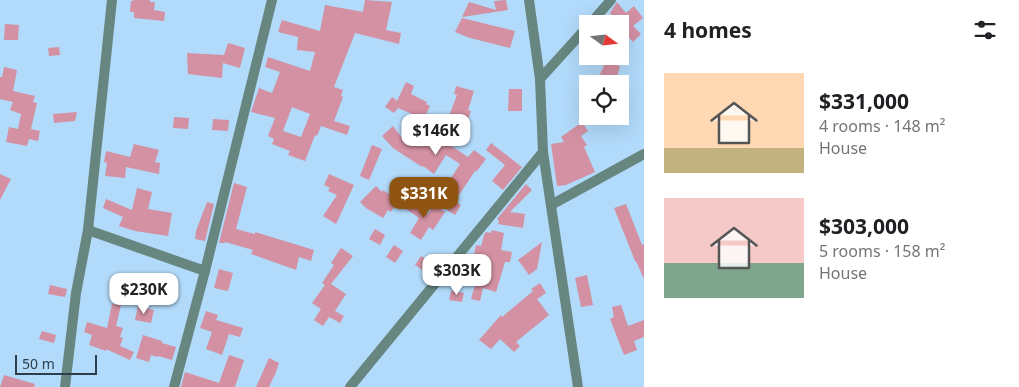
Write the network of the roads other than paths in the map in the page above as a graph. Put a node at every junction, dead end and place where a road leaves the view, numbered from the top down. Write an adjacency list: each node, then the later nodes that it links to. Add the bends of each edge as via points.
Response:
1 (112, 0): 11 (street)
2 (272, 0): 12 (street)
3 (529, 0): 7 (street)
4 (611, 0): 5 (street)
5 (598, 15)
6 (579, 36): 7 (street)
7 (540, 79): 8 (street)
8 (542, 152): 10 (street); 15 (street)
9 (644, 154): 10 (street)
10 (551, 205): 16 (street)
11 (88, 230): 12 (street); 13 (street)
12 (205, 271): 14 (street)
13 (64, 387)
14 (174, 387)
15 (350, 387)
16 (578, 387)

